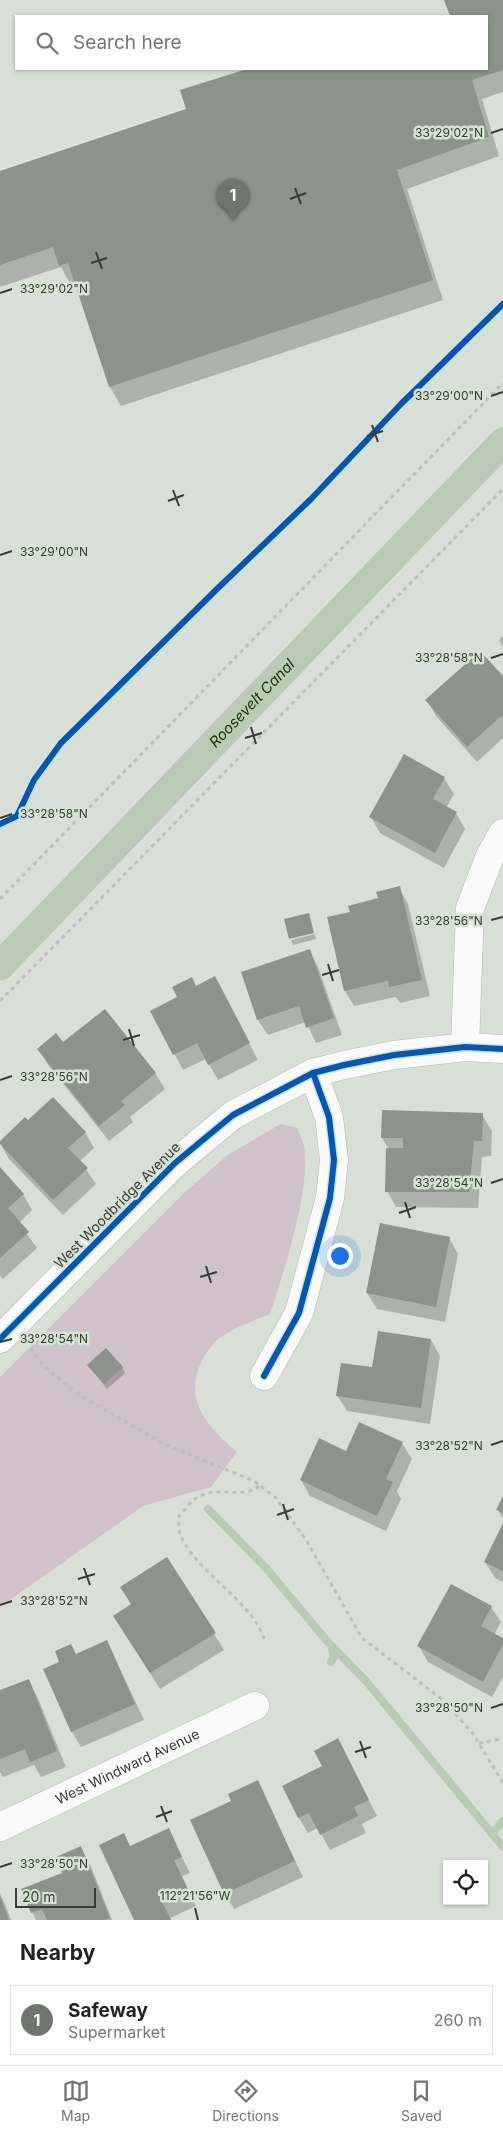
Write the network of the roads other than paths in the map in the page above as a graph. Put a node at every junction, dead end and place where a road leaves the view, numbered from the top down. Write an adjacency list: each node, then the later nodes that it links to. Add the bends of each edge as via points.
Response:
1 (503, 833): 2 (street, via 490,856 470,908)
2 (465, 1047): 3 (street, West Woodbridge Avenue); 4 (street, West Woodbridge Avenue, via 394,1055)
3 (503, 1049)
4 (313, 1073): 5 (street, West Woodbridge Avenue, via 234,1115 175,1163); 6 (street, via 328,1118 334,1160 330,1198 299,1313)
5 (0, 1339)
6 (264, 1376)
7 (255, 1706): 8 (street, West Windward Avenue)
8 (0, 1827)

